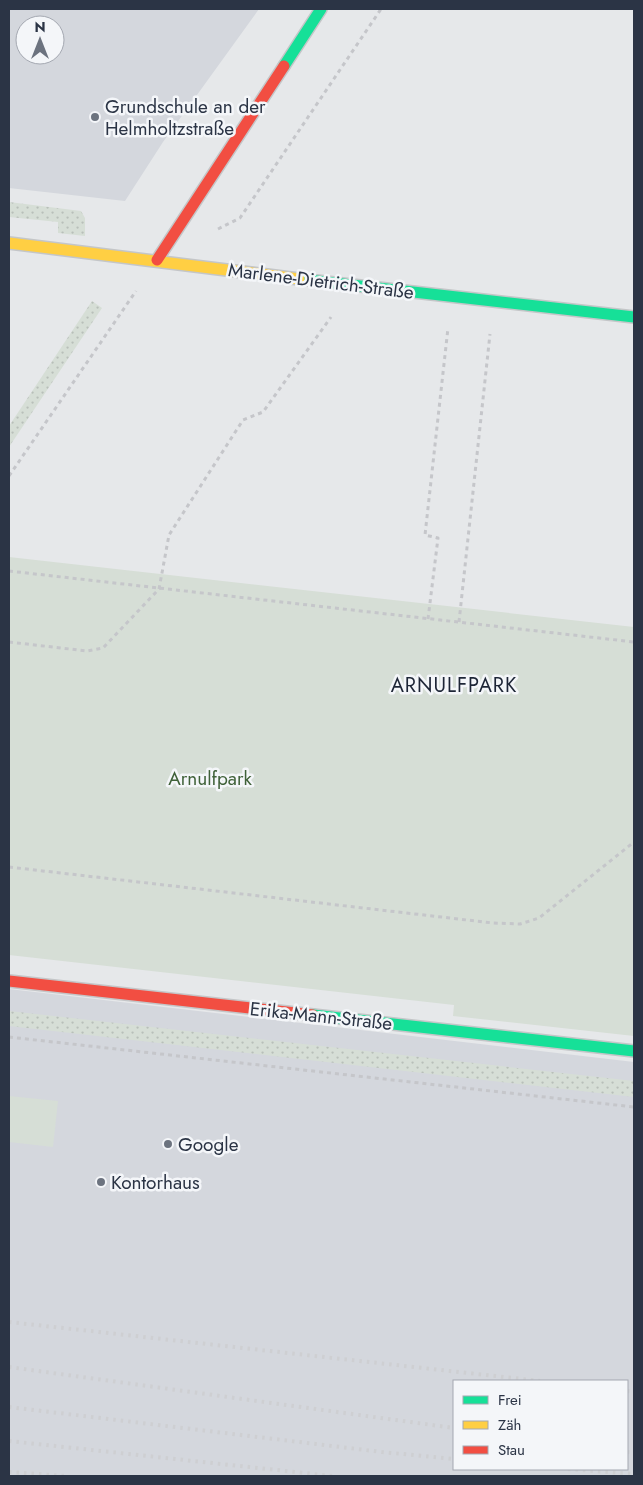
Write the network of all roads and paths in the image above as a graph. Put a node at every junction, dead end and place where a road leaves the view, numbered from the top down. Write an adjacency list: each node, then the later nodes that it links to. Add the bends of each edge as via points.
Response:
1 (321, 9): 5 (street)
2 (381, 9): 3 (path, via 240,218)
3 (215, 230)
4 (9, 243): 5 (street, Marlene-Dietrich-Straße)
5 (157, 260): 6 (street, Marlene-Dietrich-Straße); 10 (path)
6 (352, 286): 7 (street, Marlene-Dietrich-Straße); 12 (path, via 263,412 243,420 168,535)
7 (452, 298): 8 (street, Marlene-Dietrich-Straße); 13 (path, via 425,535 438,538)
8 (634, 318)
9 (490, 334): 14 (path)
10 (9, 476)
11 (9, 571): 12 (path)
12 (159, 589): 13 (path); 16 (path, via 100,649 87,651)
13 (428, 619): 14 (path)
14 (458, 622): 17 (path)
15 (634, 638): 17 (path)
16 (9, 642)
17 (634, 642)
18 (634, 842): 19 (path, via 539,918 520,924)
19 (9, 867)
20 (9, 981): 22 (street, Erika-Mann-Straße)
21 (9, 1037): 23 (path)
22 (634, 1051)
23 (634, 1107)

